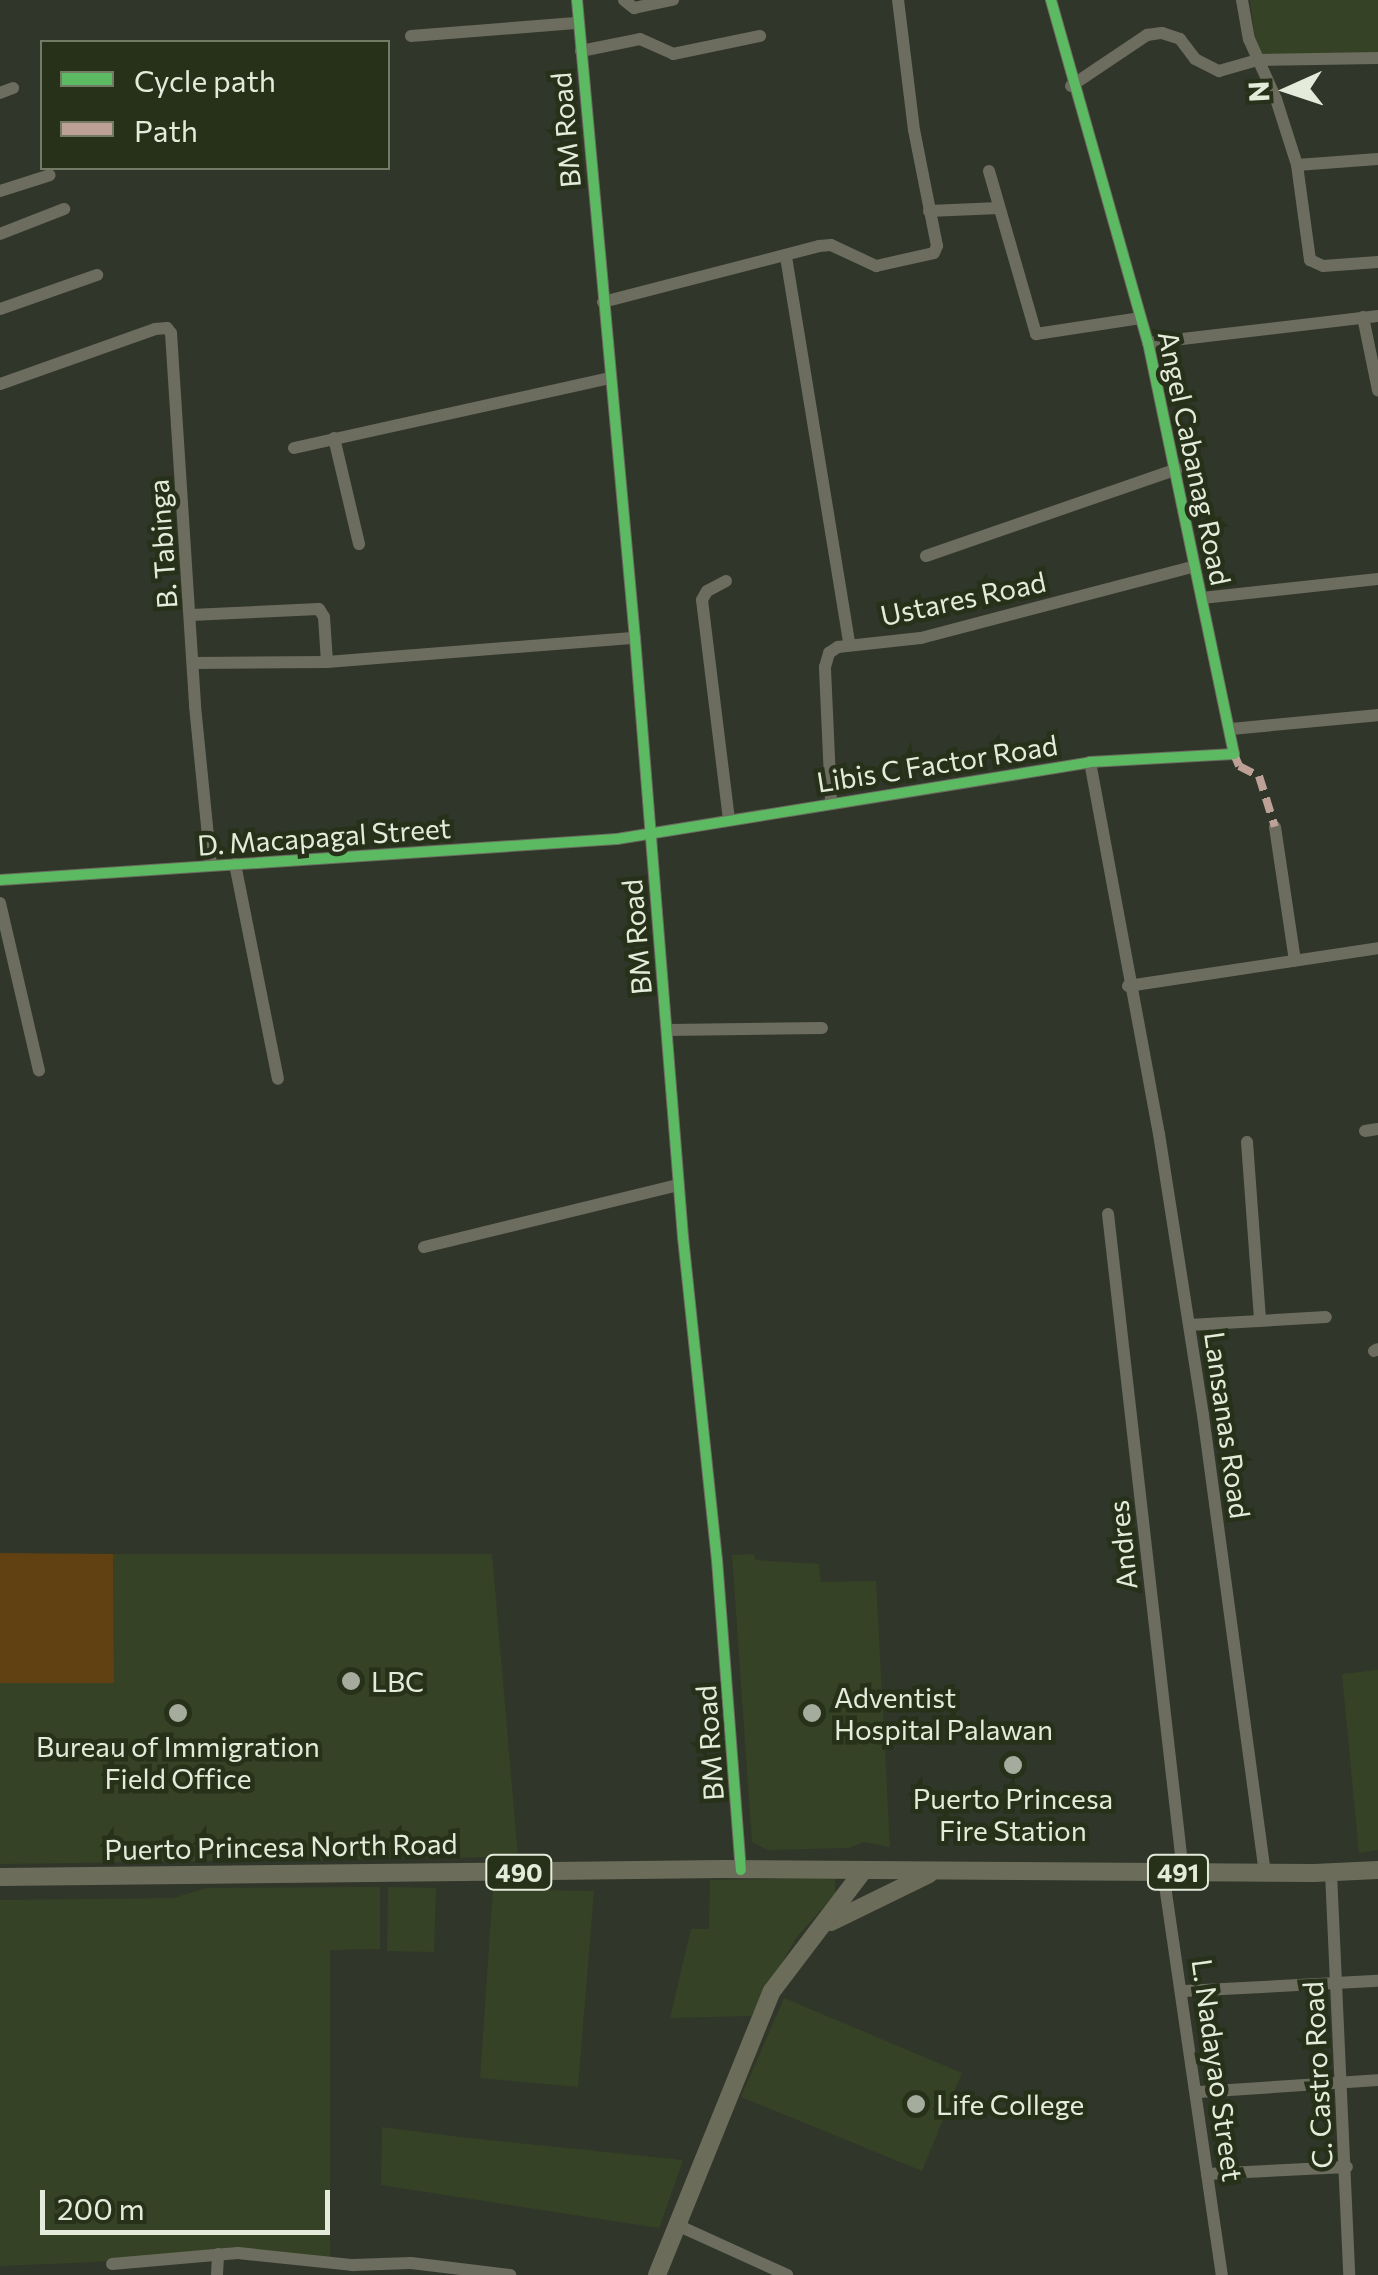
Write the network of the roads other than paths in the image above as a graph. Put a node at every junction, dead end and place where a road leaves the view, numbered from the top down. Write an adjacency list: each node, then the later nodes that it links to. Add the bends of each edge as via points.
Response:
1 (577, 0): 7 (street, BM Road)
2 (624, 0): 3 (street, via 634,8)
3 (673, 0)
4 (898, 0): 21 (street)
5 (1050, 0): 13 (street, Angel Cabanag Road)
6 (1242, 0): 12 (street)
7 (578, 23): 8 (street); 10 (street, BM Road)
8 (411, 36)
9 (760, 36): 10 (street, via 672,54 640,39)
10 (581, 51): 26 (street, BM Road)
11 (1378, 58): 12 (street)
12 (1258, 60): 13 (street, via 1210,69 1180,39 1147,35); 15 (street)
13 (1072, 86): 29 (street, Angel Cabanag Road)
14 (1378, 159): 15 (street)
15 (1298, 165): 24 (street, via 1310,260 1322,266)
16 (990, 171): 19 (street)
17 (50, 174): 18 (street)
18 (0, 191)
19 (999, 208): 21 (street); 29 (street, via 1036,334)
20 (64, 209): 22 (street)
21 (930, 211): 23 (street, via 937,246 932,255 876,266 826,244)
22 (0, 234)
23 (786, 257): 26 (street); 45 (street)
24 (1378, 262)
25 (97, 275): 27 (street)
26 (603, 302): 31 (street, BM Road)
27 (0, 309)
28 (1371, 316): 30 (street); 33 (street)
29 (1141, 318): 30 (street, Angel Cabanag Road)
30 (1148, 343): 36 (street, Angel Cabanag Road)
31 (609, 378): 34 (street); 44 (street, BM Road)
32 (0, 384): 43 (street, B. Tabinga, via 155,329 169,330)
33 (1378, 390)
34 (334, 438): 35 (street); 37 (street)
35 (294, 448)
36 (1177, 469): 38 (street); 39 (street, Angel Cabanag Road)
37 (359, 544)
38 (926, 556)
39 (1194, 566): 42 (street, Angel Cabanag Road); 45 (street, Ustares Road, via 921,638)
40 (1378, 579): 42 (street)
41 (726, 582): 53 (street, via 702,600)
42 (1202, 598): 49 (street, Angel Cabanag Road)
43 (191, 614): 46 (street, via 319,609); 47 (street, B. Tabinga)
44 (635, 638): 46 (street); 55 (street, BM Road)
45 (849, 643): 52 (street, Ustares Road, via 826,659)
46 (327, 662): 47 (street)
47 (194, 663): 57 (street, B. Tabinga)
48 (1378, 715): 49 (street)
49 (1232, 729): 50 (street, Angel Cabanag Road)
50 (1234, 754): 51 (street, Libis C Factor Road)
51 (1090, 762): 52 (street, Libis C Factor Road); 62 (street, Lansanas Road)
52 (831, 801): 53 (street, Libis C Factor Road)
53 (729, 819): 55 (street, Libis C Factor Road)
54 (1275, 827): 61 (street)
55 (650, 832): 56 (street, D. Macapagal Street); 64 (street, BM Road)
56 (235, 864): 57 (street, D. Macapagal Street); 66 (street)
57 (211, 866): 58 (street, D. Macapagal Street)
58 (0, 880)
59 (0, 903): 65 (street)
60 (1378, 948): 61 (street)
61 (1296, 960): 62 (street)
62 (1128, 986): 73 (street, Lansanas Road)
63 (822, 1028): 64 (street)
64 (668, 1030): 68 (street, BM Road)
65 (39, 1071)
66 (278, 1079)
67 (1247, 1142): 72 (street)
68 (679, 1185): 70 (street); 74 (street, BM Road)
69 (1108, 1214): 79 (street, Andres)
70 (424, 1248)
71 (1326, 1317): 72 (street)
72 (1260, 1320): 73 (street)
73 (1189, 1325): 80 (street, Lansanas Road)
74 (740, 1870): 76 (main road, Puerto Princesa North Road / 490); 82 (main road, Puerto Princesa North Road / 490)
75 (1378, 1870): 81 (main road, 491)
76 (863, 1871): 77 (main road, 491); 83 (main road)
77 (934, 1872): 78 (main road, 491); 83 (main road)
78 (1163, 1872): 79 (main road, 491); 86 (street, L. Nadayao Street)
79 (1183, 1872): 80 (main road, 491)
80 (1265, 1873): 81 (main road, 491)
81 (1330, 1873): 85 (street, C. Castro Road)
82 (0, 1877)
83 (819, 1928): 92 (main road, via 772,1992)
84 (1378, 1981): 85 (street)
85 (1337, 1983): 86 (street); 88 (street, C. Castro Road)
86 (1184, 1991): 89 (street, L. Nadayao Street)
87 (1378, 2080): 88 (street)
88 (1342, 2082): 89 (street); 90 (street, C. Castro Road)
89 (1199, 2092): 91 (street, L. Nadayao Street)
90 (1347, 2166): 91 (street); 103 (street, C. Castro Road)
91 (1207, 2174): 102 (street, L. Nadayao Street)
92 (677, 2225): 100 (main road); 101 (street)
93 (218, 2254): 94 (street); 95 (street); 97 (street)
94 (284, 2256): 96 (street); 98 (street)
95 (112, 2264)
96 (352, 2270): 99 (street, via 411,2264)
97 (218, 2275)
98 (282, 2275)
99 (510, 2275)
100 (657, 2275)
101 (787, 2275)
102 (1222, 2275)
103 (1349, 2275)

